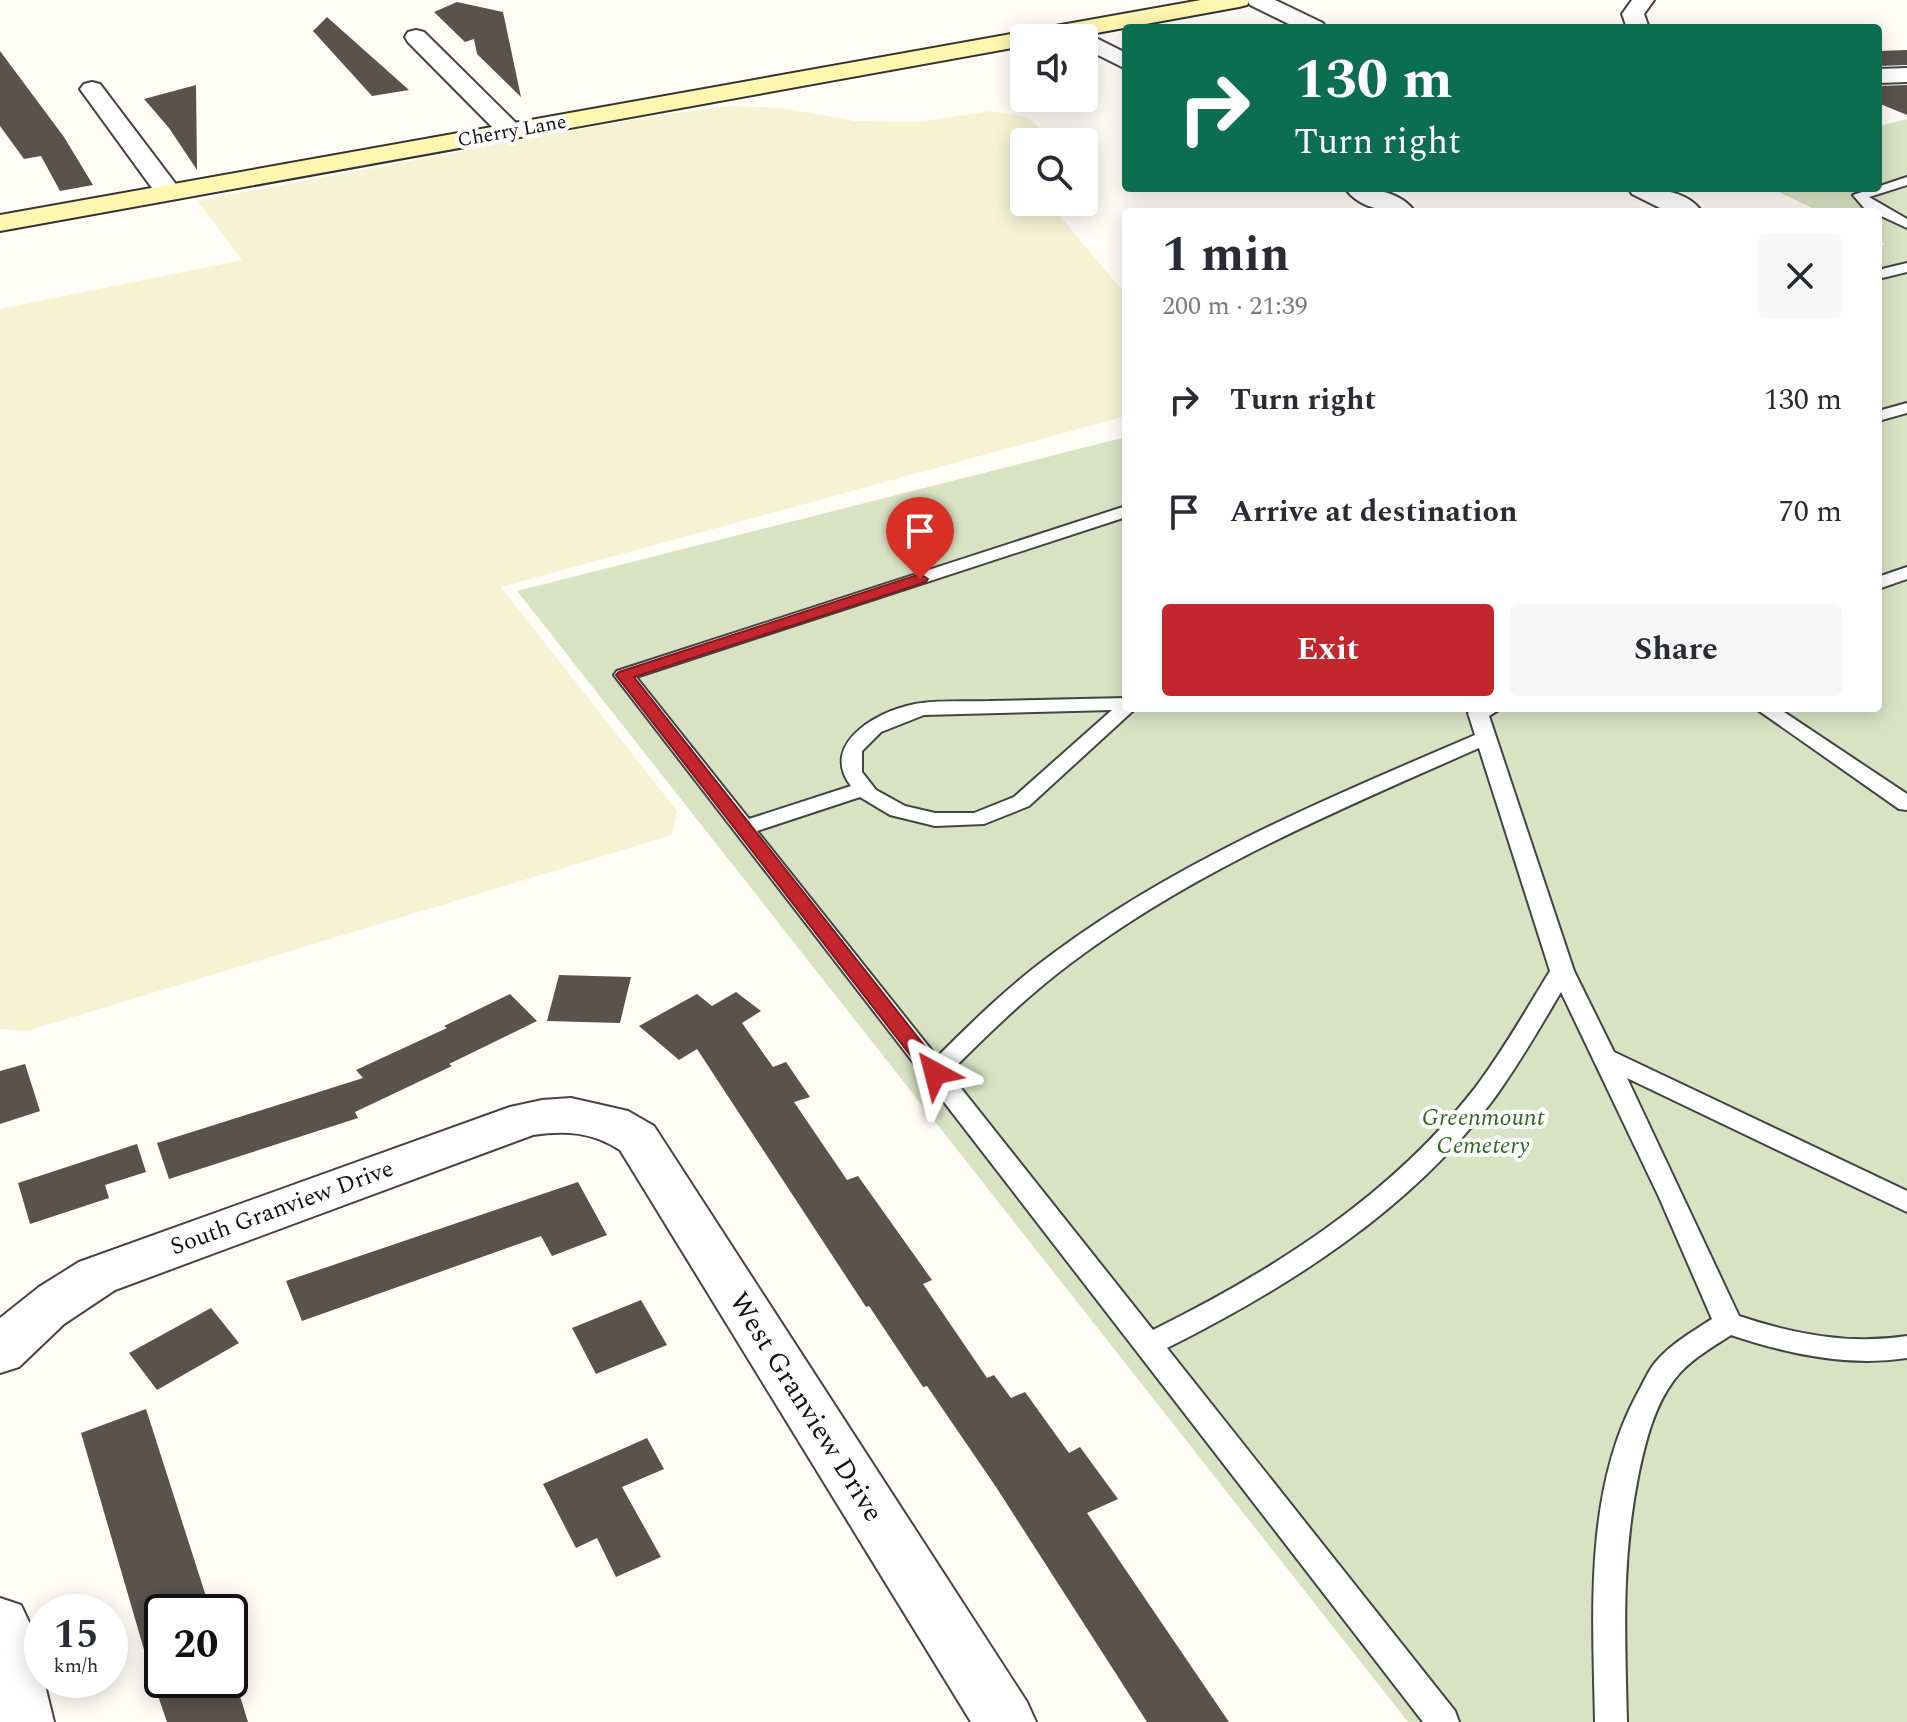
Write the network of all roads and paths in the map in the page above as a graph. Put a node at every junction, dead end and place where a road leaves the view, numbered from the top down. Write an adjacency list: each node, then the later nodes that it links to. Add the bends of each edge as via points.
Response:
1 (1239, 0): 4 (street)
2 (1258, 0): 5 (street)
3 (1643, 0): 6 (street, via 1633,14)
4 (1132, 24)
5 (1307, 24)
6 (1637, 24)
7 (1122, 26): 8 (street)
8 (1098, 32)
9 (416, 37): 16 (street)
10 (1010, 42): 16 (street, Cherry Lane)
11 (1098, 47): 12 (street)
12 (1122, 60)
13 (1907, 75): 14 (street)
14 (1882, 76)
15 (92, 89): 22 (street)
16 (510, 131): 22 (street, Cherry Lane)
17 (1907, 181): 18 (lane)
18 (1882, 188)
19 (1365, 192): 23 (street)
20 (1649, 192): 24 (street)
21 (1870, 192): 25 (lane, via 1860,195)
22 (169, 193): 27 (street, Cherry Lane)
23 (1395, 208)
24 (1681, 208)
25 (1875, 208)
26 (1882, 212): 28 (lane)
27 (0, 223)
28 (1907, 224)
29 (1907, 267): 30 (lane)
30 (1882, 274)
31 (1907, 408): 32 (lane)
32 (1882, 415)
33 (1122, 512): 43 (lane, via 624,675)
34 (1907, 573): 35 (lane)
35 (1882, 582)
36 (1122, 706): 41 (lane, via 921,709 896,715 874,726 850,754 850,771)
37 (1122, 710): 41 (lane, via 1034,793 990,815 931,820 889,808)
38 (1482, 712): 40 (lane)
39 (1771, 712): 42 (lane)
40 (1485, 738): 44 (lane); 46 (lane, via 1214,862 1137,906 1064,956 994,1014)
41 (861, 790): 43 (lane)
42 (1907, 804)
43 (744, 828): 46 (lane)
44 (1562, 971): 45 (lane); 50 (lane, via 1473,1108 1377,1207 1244,1298)
45 (1601, 1056): 48 (lane); 49 (lane)
46 (935, 1073): 50 (lane)
47 (588, 1115): 52 (street, South Granview Drive, via 527,1119 97,1276 57,1299); 55 (street, West Granview Drive, via 619,1125 637,1138)
48 (1907, 1202)
49 (1728, 1323): 51 (lane, via 1854,1352); 57 (lane, via 1687,1349 1663,1373 1634,1428 1614,1521 1608,1583)
50 (1148, 1345): 56 (lane)
51 (1907, 1347)
52 (0, 1352)
53 (0, 1624): 54 (street)
54 (23, 1722)
55 (1005, 1722)
56 (1443, 1722)
57 (1611, 1722)

